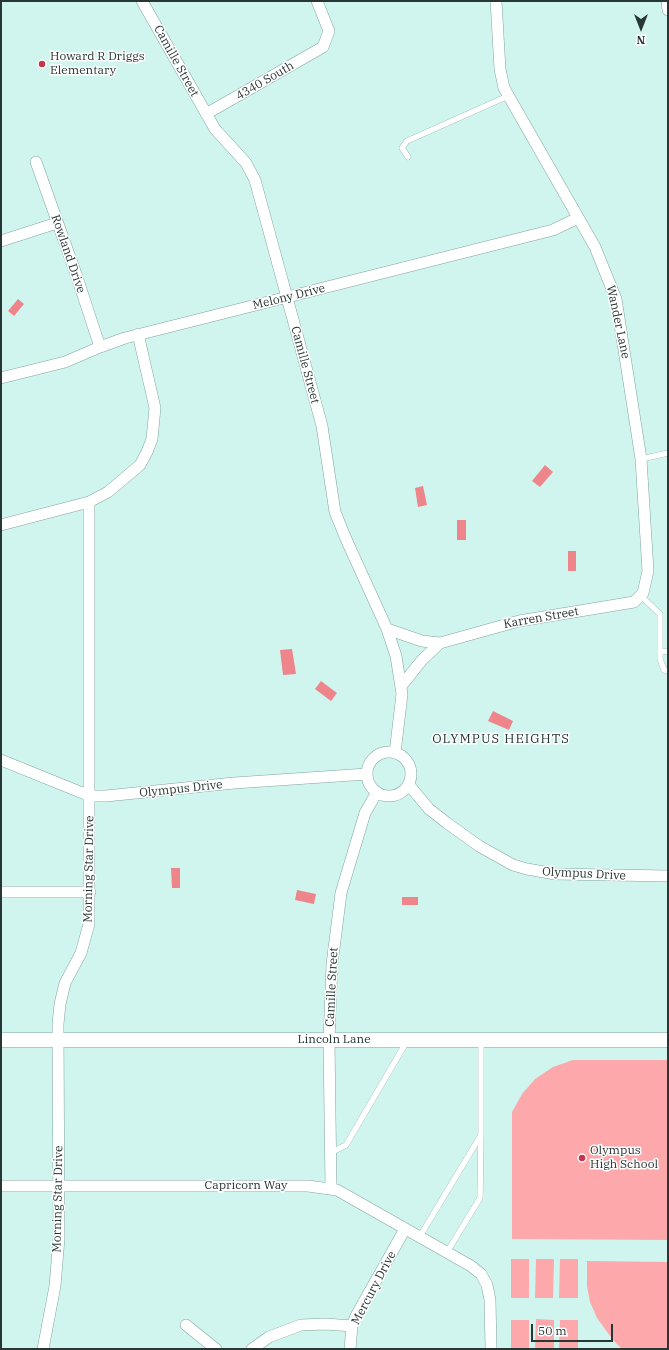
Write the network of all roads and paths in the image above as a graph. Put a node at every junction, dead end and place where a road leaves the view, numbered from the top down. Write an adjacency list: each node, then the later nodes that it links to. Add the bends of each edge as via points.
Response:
1 (142, 1): 7 (street, Camille Street)
2 (317, 1): 7 (street, 4340 South, via 329,31 323,47)
3 (496, 1): 6 (street, Wander Lane, via 500,69)
4 (667, 1): 5 (street)
5 (668, 10)
6 (508, 96): 8 (lane, via 408,141 402,148); 10 (street, Wander Lane)
7 (206, 114): 13 (street, Camille Street, via 219,135 246,163 255,180)
8 (408, 157)
9 (36, 162): 11 (street, Rowland Drive)
10 (578, 218): 13 (street, Melony Drive, via 553,230); 18 (street, Wander Lane, via 595,246 616,299)
11 (58, 223): 12 (street); 15 (street, Rowland Drive)
12 (1, 241)
13 (287, 297): 14 (street, Melony Drive); 22 (street, Camille Street, via 322,426 336,512)
14 (138, 334): 15 (street, Melony Drive); 19 (street, via 155,408 152,439 140,465 113,488)
15 (100, 346): 16 (street, Melony Drive, via 65,362)
16 (1, 378)
17 (668, 453): 18 (lane)
18 (641, 458): 21 (street, Wander Lane, via 648,571)
19 (89, 502): 20 (street); 33 (street, Morning Star Drive)
20 (1, 525)
21 (641, 596): 23 (street, Karren Street, via 630,604 519,621); 25 (lane, via 660,614)
22 (387, 629): 23 (street, Karren Street, via 417,640); 27 (street, Camille Street)
23 (440, 643): 27 (street, Karren Street)
24 (668, 651): 25 (lane)
25 (660, 652): 26 (lane, via 664,670)
26 (668, 671)
27 (402, 685): 28 (street, Camille Street, via 400,726)
28 (395, 753): 30 (street, via 382,753 376,756 371,761); 31 (street, via 401,755 410,765)
29 (1, 760): 33 (street, Olympus Drive)
30 (367, 774): 32 (street); 33 (street, Olympus Drive, via 121,796)
31 (409, 785): 32 (street, via 391,796); 34 (street, Olympus Drive, via 429,809 479,846 527,869 555,874)
32 (377, 792): 39 (street, Camille Street, via 365,813 339,906 330,982)
33 (90, 796): 36 (street, Morning Star Drive)
34 (668, 876)
35 (1, 892): 36 (street)
36 (90, 892): 38 (street, Morning Star Drive, via 90,924 82,953 68,975 62,992)
37 (1, 1040): 38 (street, Lincoln Lane)
38 (59, 1040): 39 (street, Lincoln Lane); 46 (street, Morning Star Drive)
39 (329, 1040): 40 (street, Lincoln Lane); 44 (street, Camille Street)
40 (407, 1040): 41 (street, Lincoln Lane); 44 (lane, via 346,1145)
41 (480, 1040): 42 (street, Lincoln Lane); 43 (lane)
42 (668, 1040)
43 (481, 1135): 49 (lane); 50 (lane, via 480,1198)
44 (330, 1153): 47 (street, Camille Street)
45 (1, 1186): 46 (street, Capricorn Way)
46 (59, 1186): 47 (street, Capricorn Way); 53 (street, Morning Star Drive, via 56,1274 52,1309)
47 (331, 1188): 48 (street, Capricorn Way)
48 (405, 1229): 49 (street, Capricorn Way); 52 (street, Mercury Drive)
49 (420, 1236): 50 (street, Capricorn Way)
50 (447, 1252): 57 (street, Capricorn Way, via 471,1266 484,1279 489,1293)
51 (186, 1325): 54 (street)
52 (352, 1326): 55 (street, via 301,1325 269,1337); 56 (street, Mercury Drive)
53 (43, 1349)
54 (216, 1349)
55 (252, 1349)
56 (350, 1349)
57 (491, 1349)

